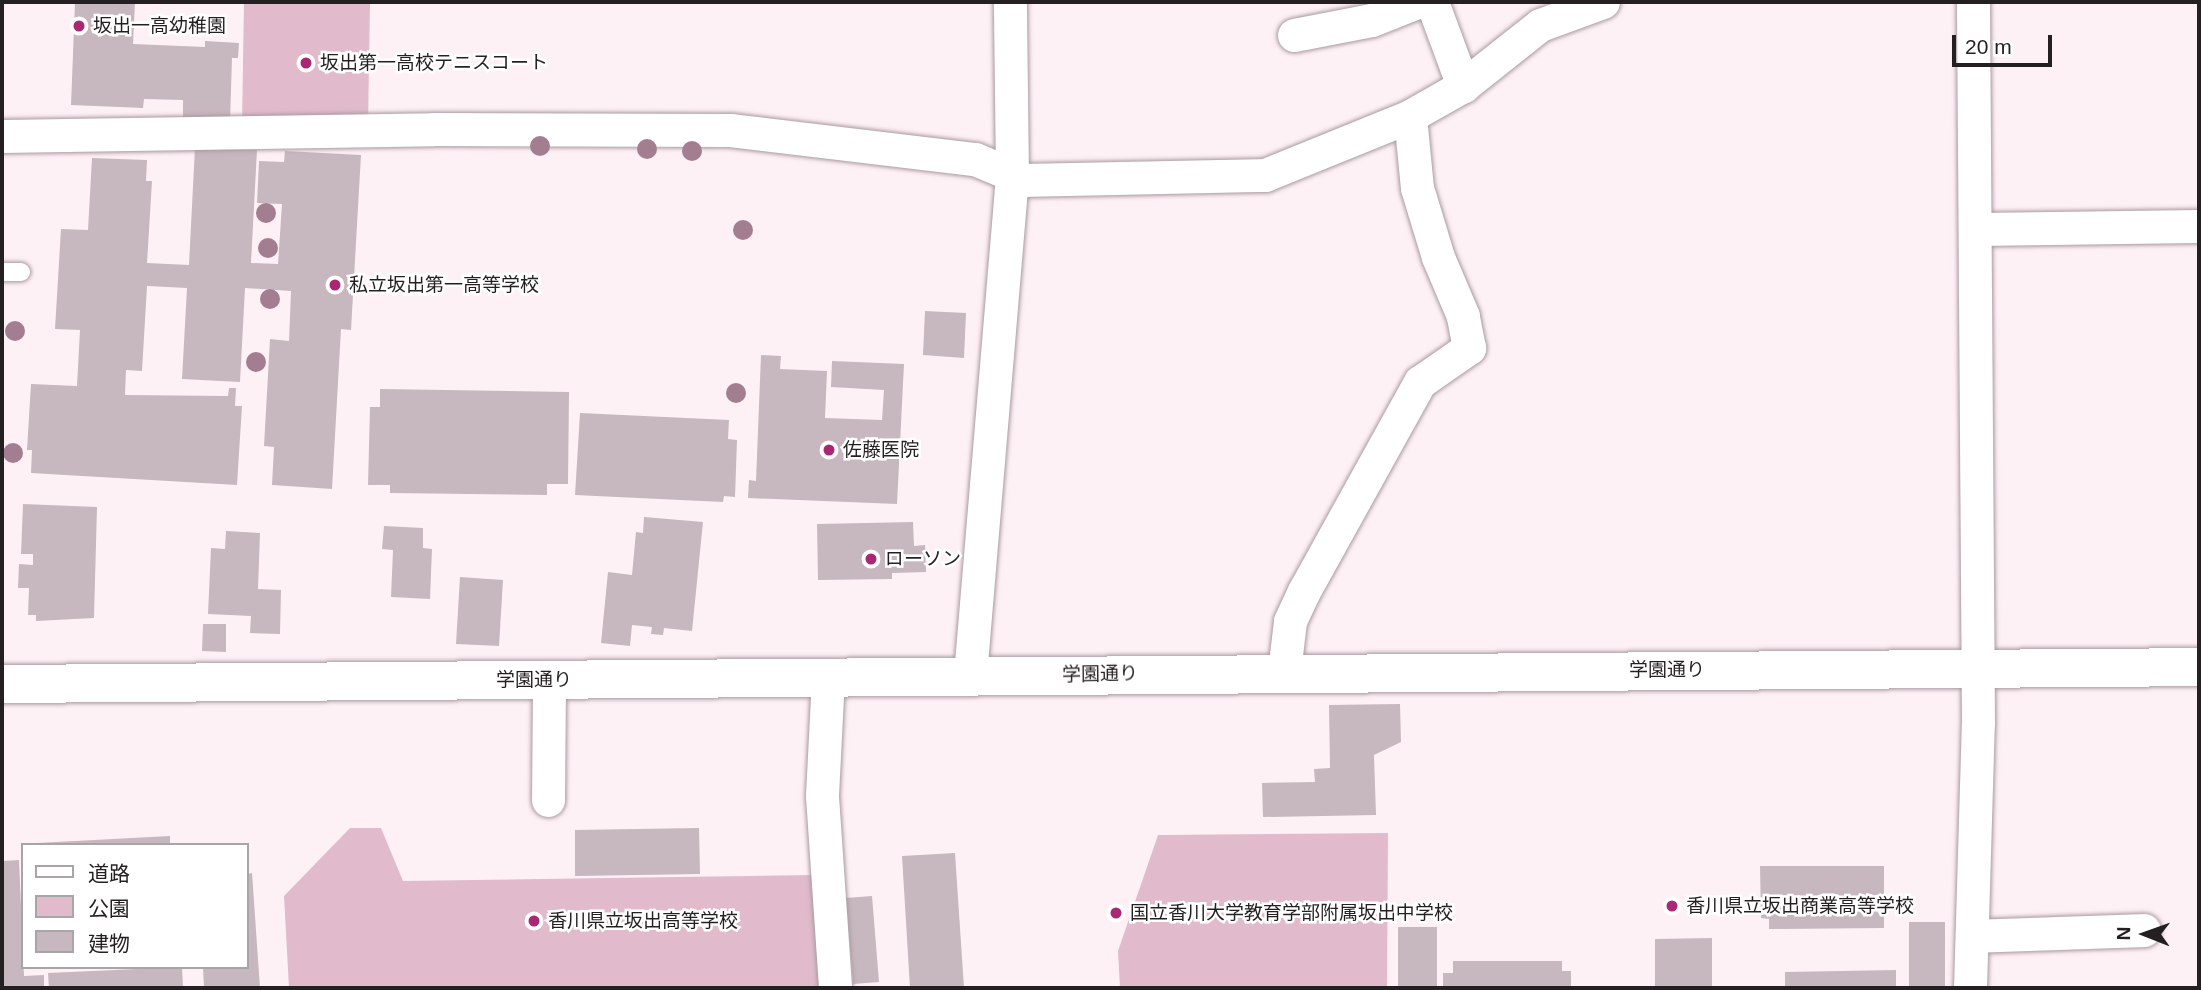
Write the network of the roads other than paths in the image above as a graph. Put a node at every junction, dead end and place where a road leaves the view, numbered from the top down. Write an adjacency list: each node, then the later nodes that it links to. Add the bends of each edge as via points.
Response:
1 (1010, 2): 10 (street)
2 (1417, 2): 6 (street, via 1372,20)
3 (1432, 2): 7 (street)
4 (1603, 2): 7 (street, via 1540,25)
5 (1973, 2): 12 (street)
6 (1294, 35)
7 (1463, 86): 8 (street)
8 (1410, 116): 10 (street, via 1265,175 1061,181); 17 (street, via 1417,188 1463,316 1469,348 1420,383 1304,591 1290,621)
9 (2, 136): 10 (street, via 730,130 975,159)
10 (1012, 176): 18 (street)
11 (2199, 226): 12 (street)
12 (1976, 229): 16 (street)
13 (2, 272): 14 (lane)
14 (21, 272)
15 (2199, 667): 16 (street, 学園通り)
16 (1976, 669): 17 (street, 学園通り); 24 (street)
17 (1283, 672): 18 (street, 学園通り)
18 (970, 675): 19 (street, 学園通り)
19 (828, 677): 20 (street, 学園通り); 25 (street, via 822,796)
20 (549, 680): 21 (street, 学園通り); 22 (street)
21 (2, 684)
22 (548, 800)
23 (2144, 930): 24 (street)
24 (1972, 936): 26 (street)
25 (835, 988)
26 (1970, 988)

